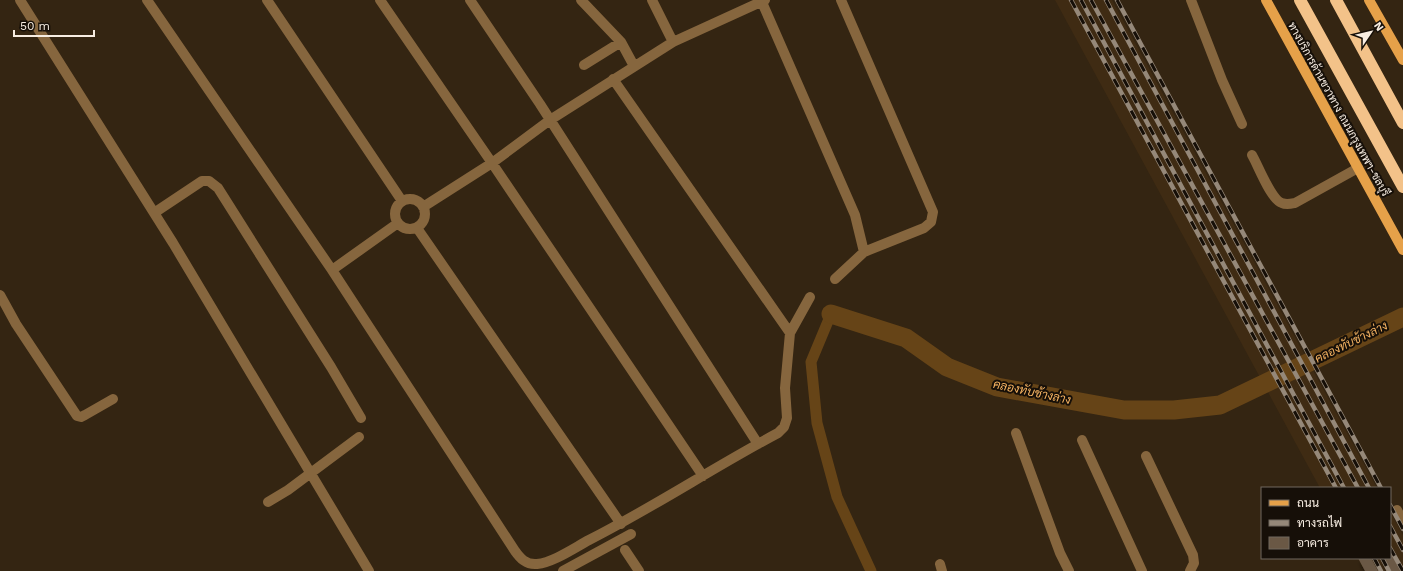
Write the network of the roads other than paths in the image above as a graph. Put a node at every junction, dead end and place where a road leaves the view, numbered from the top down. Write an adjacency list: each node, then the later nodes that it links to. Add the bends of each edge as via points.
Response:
1 (20, 0): 30 (street)
2 (147, 0): 35 (street)
3 (267, 0): 28 (street)
4 (380, 0): 25 (street)
5 (470, 0): 21 (street)
6 (581, 0): 15 (street)
7 (652, 0): 16 (street)
8 (841, 0): 34 (street, via 933,212 931,222 924,228)
9 (1191, 0): 23 (street)
10 (1266, 0): 26 (main road, ทางบริการด้านขวาทาง ถนนกรุงเทพฯ-ชลบุรี)
11 (1300, 0): 27 (highway)
12 (1336, 0): 22 (highway)
13 (1370, 0): 17 (main road)
14 (763, 1): 16 (street); 34 (street, via 855,215)
15 (621, 42): 18 (street); 19 (street)
16 (673, 42): 19 (street)
17 (1403, 60)
18 (584, 65)
19 (634, 66): 20 (street)
20 (613, 79): 21 (street); 39 (street)
21 (550, 120): 25 (street); 45 (street)
22 (1403, 123)
23 (1242, 124)
24 (1252, 155): 26 (street, via 1274,198 1280,203 1288,204 1295,203)
25 (492, 163): 29 (street); 48 (street)
26 (1358, 168): 33 (main road, ทางบริการด้านขวาทาง ถนนกรุงเทพฯ-ชลบุรี)
27 (1403, 187)
28 (402, 201): 29 (street, via 416,201); 31 (street, via 396,209)
29 (423, 207): 32 (street, via 424,221)
30 (154, 213): 41 (street, via 202,181 209,181 218,188); 47 (street)
31 (398, 223): 32 (street, via 405,228); 35 (street)
32 (417, 228): 52 (street)
33 (1403, 250)
34 (864, 252): 36 (street)
35 (332, 270): 52 (street, via 521,559 536,564 549,561)
36 (835, 279)
37 (0, 295): 40 (street, via 16,324 77,416 81,417)
38 (810, 297): 39 (street)
39 (790, 333): 45 (street, via 785,388 787,418 784,427 778,433)
40 (113, 399)
41 (361, 418)
42 (1016, 433): 58 (street, via 1060,553)
43 (359, 437): 47 (street)
44 (1082, 440): 59 (street)
45 (758, 444): 48 (street)
46 (1146, 456): 60 (street, via 1193,555 1194,563)
47 (310, 472): 49 (street); 55 (street)
48 (703, 476): 52 (street)
49 (268, 502)
50 (1397, 510): 51 (street)
51 (1403, 522)
52 (621, 524)
53 (631, 534): 56 (street)
54 (625, 550): 57 (street)
55 (369, 571)
56 (563, 571)
57 (640, 571)
58 (1070, 571)
59 (1142, 571)
60 (1190, 571)

